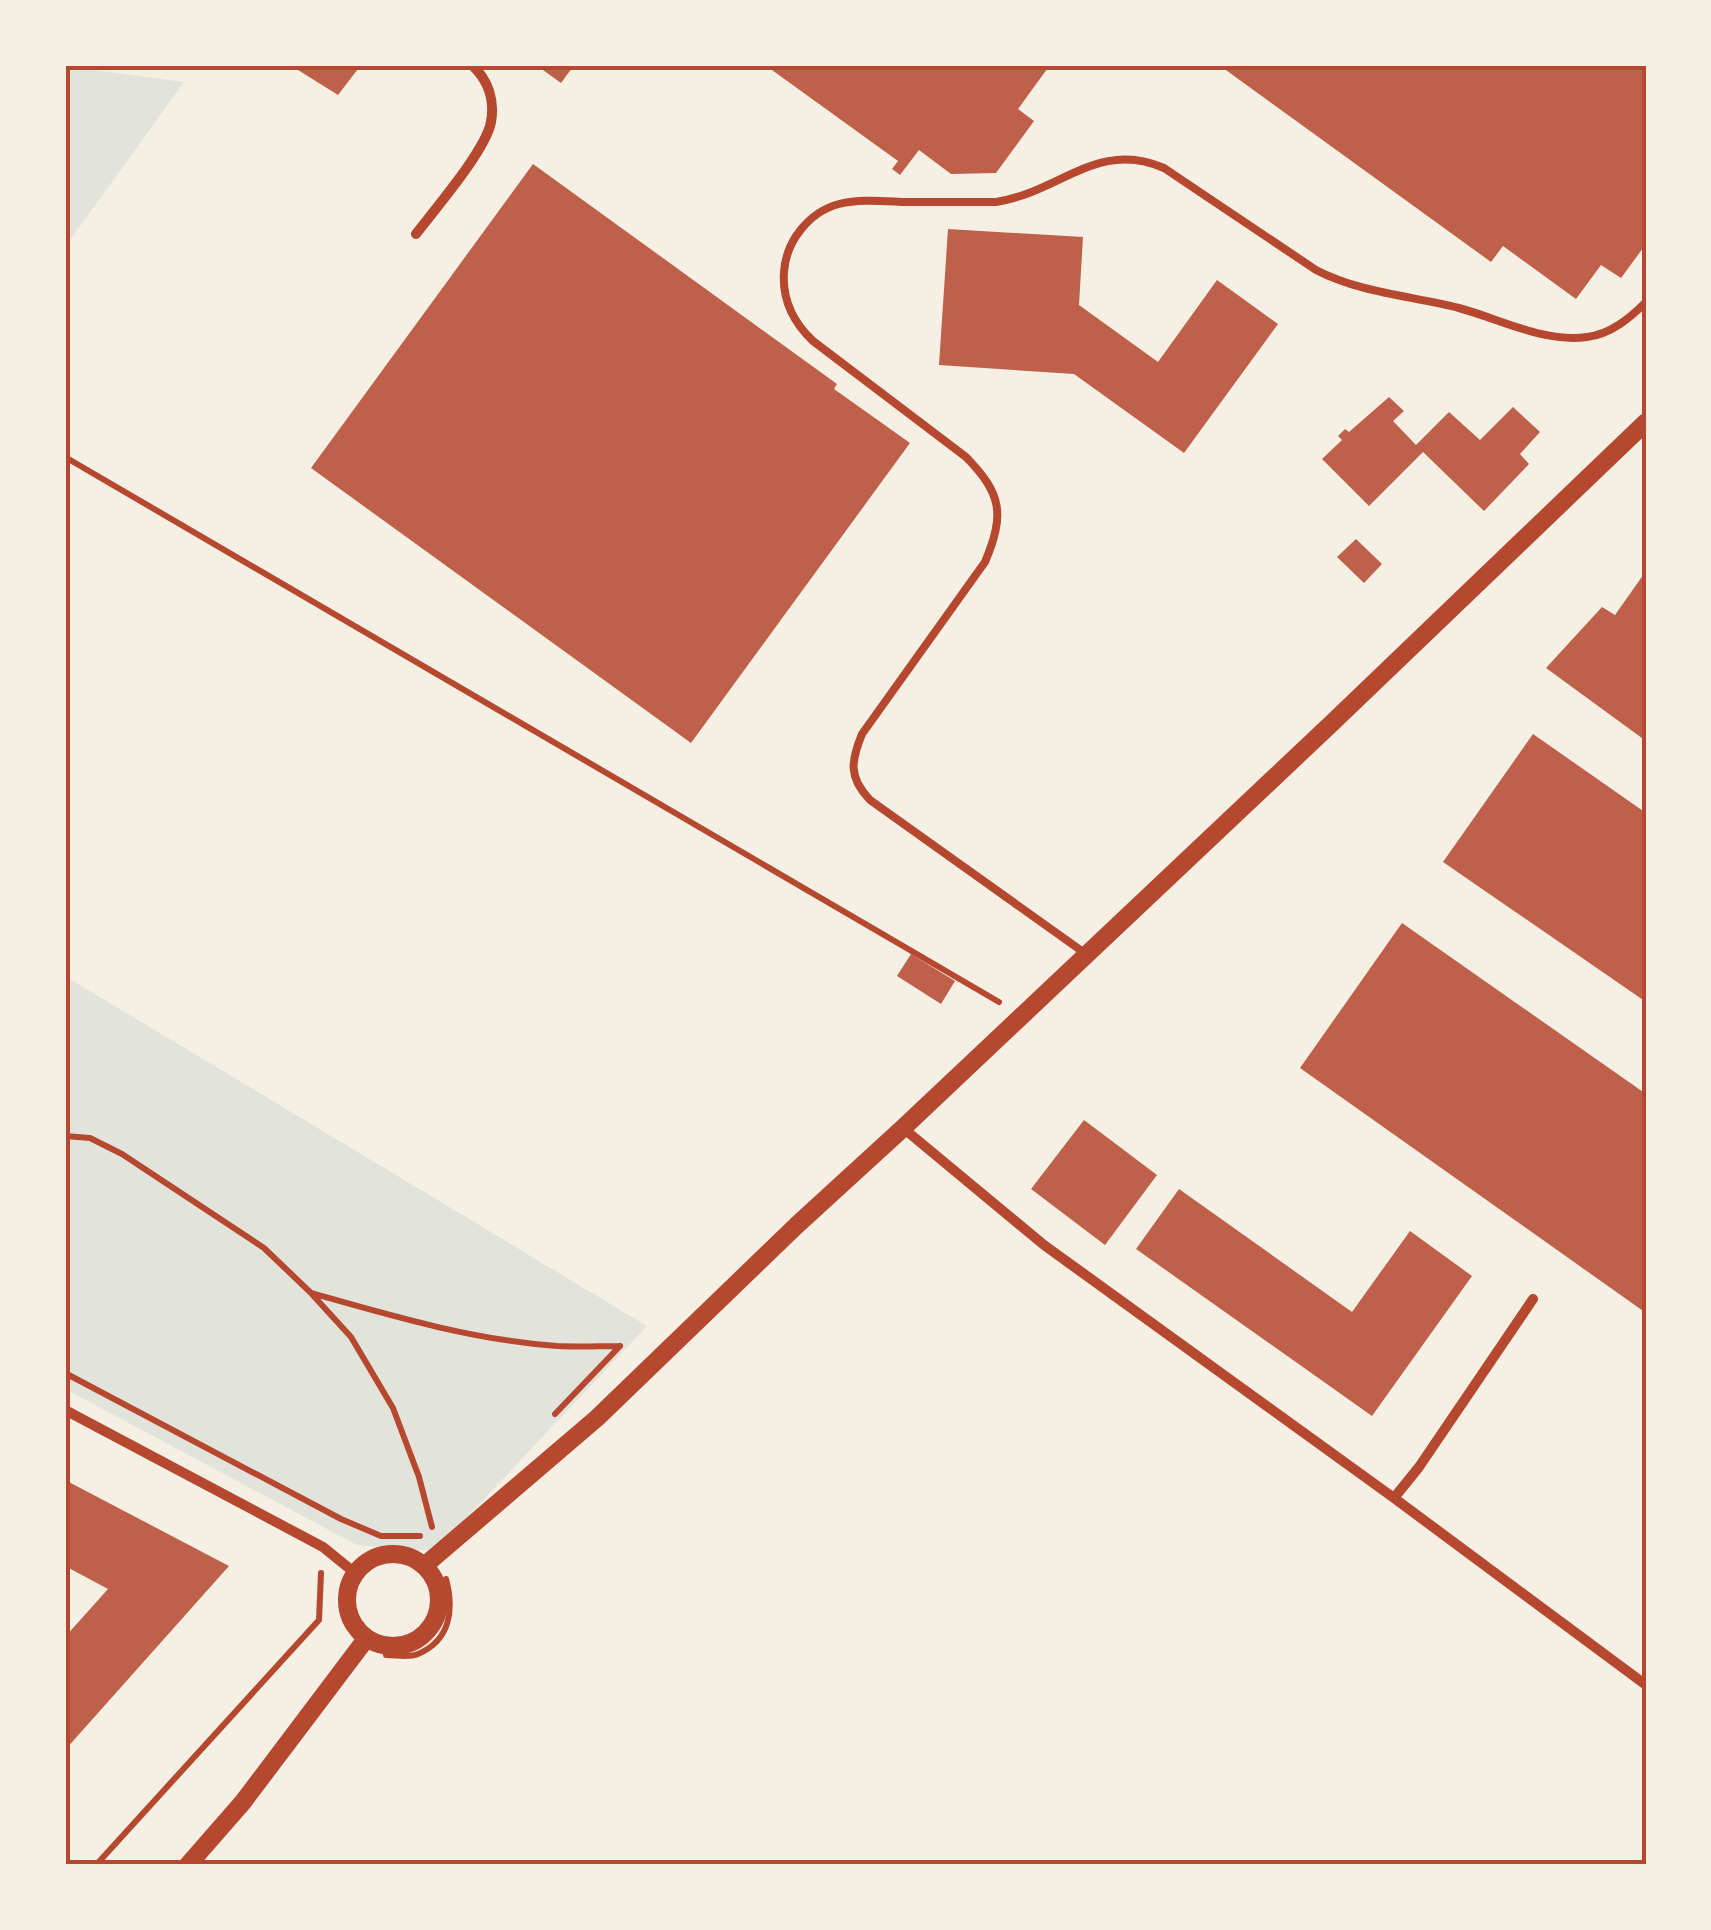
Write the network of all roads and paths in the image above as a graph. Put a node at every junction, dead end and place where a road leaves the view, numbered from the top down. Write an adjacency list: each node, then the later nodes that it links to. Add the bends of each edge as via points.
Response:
1 (472, 65): 2 (street, via 491,93 491,123)
2 (416, 234)
3 (1646, 302): 6 (lane, via 1616,328 1566,338 1339,282 1144,160 1105,160 1016,199 838,204 804,225 784,260 788,306 798,326 966,457 986,478 998,510 985,562 862,734 854,754 859,788)
4 (1646, 422): 6 (street)
5 (65, 457): 7 (path)
6 (1086, 954): 7 (street)
7 (1022, 1015): 8 (street)
8 (903, 1128): 15 (street, via 1044,1245); 17 (street, via 598,1418)
9 (65, 1136): 10 (path, via 90,1138 122,1154 264,1248)
10 (310, 1292): 12 (path, via 351,1337 393,1408 434,1537 381,1536 341,1519); 14 (path, via 475,1336 620,1346)
11 (1534, 1299): 15 (street)
12 (65, 1372)
13 (65, 1410): 16 (street)
14 (552, 1418)
15 (1394, 1498): 20 (street)
16 (323, 1547): 18 (street); 21 (path, via 319,1620)
17 (424, 1566): 18 (street, via 396,1554 366,1562); 19 (street, via 439,1594 433,1624 410,1644 380,1645)
18 (356, 1573): 19 (street, via 348,1586 348,1615)
19 (366, 1638): 22 (street)
20 (1646, 1685)
21 (96, 1865)
22 (188, 1865)

